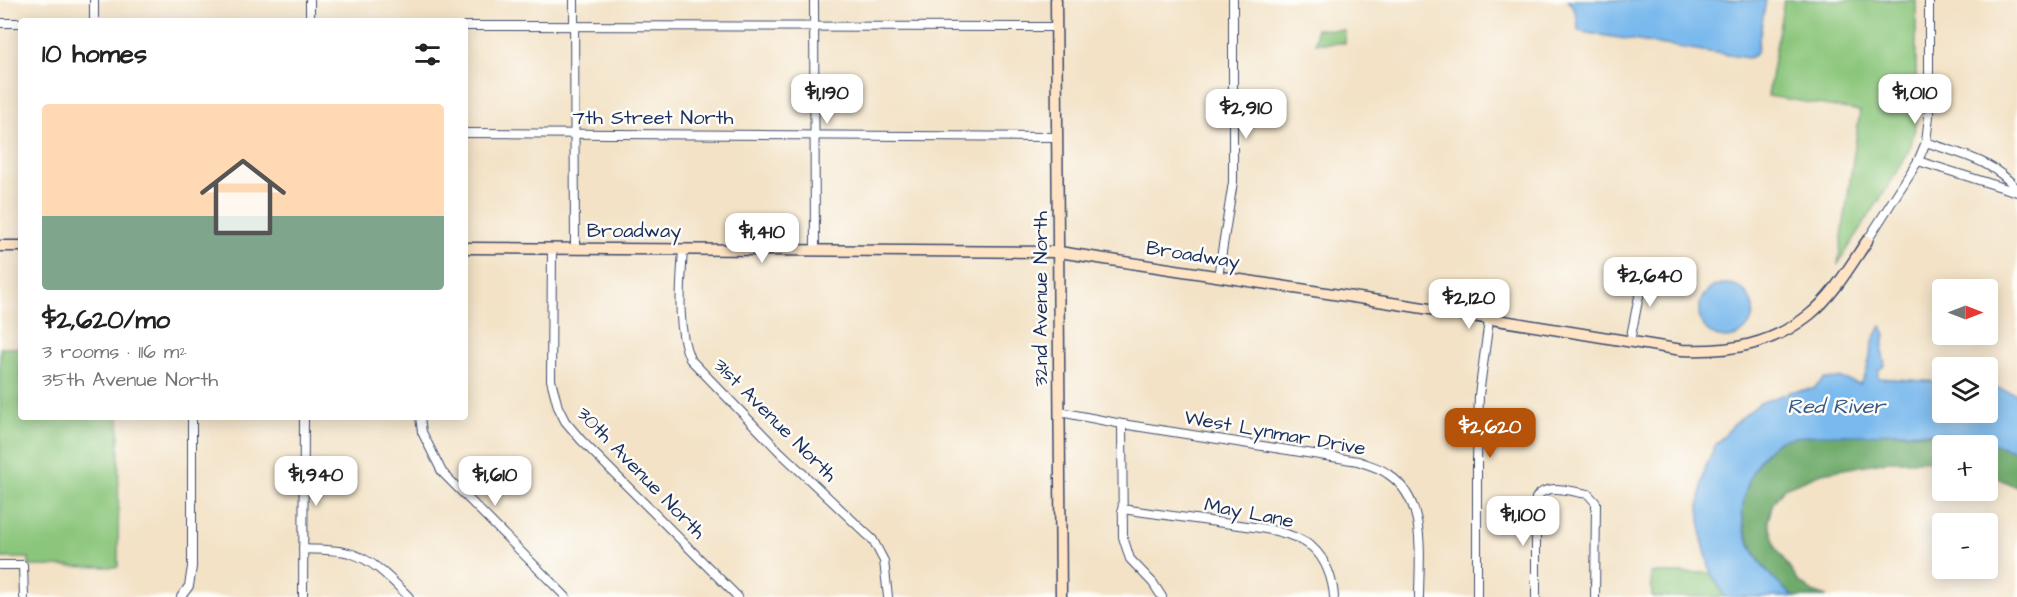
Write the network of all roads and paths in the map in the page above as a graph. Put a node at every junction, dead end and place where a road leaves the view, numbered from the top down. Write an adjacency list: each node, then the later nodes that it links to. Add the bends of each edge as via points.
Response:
1 (94, 0): 8 (street)
2 (310, 0): 9 (street)
3 (573, 0): 14 (street)
4 (814, 0): 12 (street)
5 (1056, 0): 15 (street, 32nd Avenue North)
6 (1233, 0): 33 (street, via 1234,166)
7 (1929, 0): 20 (street)
8 (94, 18)
9 (310, 18)
10 (0, 23): 11 (street)
11 (18, 23)
12 (814, 25): 14 (street); 15 (street); 18 (street)
13 (468, 26): 14 (street)
14 (574, 27): 17 (street)
15 (1057, 27): 19 (street, 32nd Avenue North)
16 (468, 133): 17 (street, 7th Street North)
17 (575, 134): 18 (street, 7th Street North); 28 (street)
18 (815, 135): 19 (street, 7th Street North); 30 (street)
19 (1058, 137): 31 (street, 32nd Avenue North)
20 (1926, 142): 21 (street); 22 (street, via 1985,163 2001,172)
21 (1918, 161): 22 (street); 23 (street)
22 (2017, 191)
23 (1867, 241): 35 (street, Broadway, via 1836,286 1810,314 1761,342 1708,351)
24 (0, 246): 25 (street)
25 (18, 246)
26 (468, 248): 27 (street, Broadway)
27 (552, 249): 28 (street, Broadway); 49 (street, 30th Avenue North, via 551,380 565,421)
28 (575, 249): 29 (street, Broadway)
29 (683, 250): 30 (street, Broadway); 50 (street, 31st Avenue North, via 682,320 684,345 690,359 873,540 884,561)
30 (815, 250): 31 (street, Broadway)
31 (1059, 252): 33 (street, Broadway); 36 (street, 32nd Avenue North)
32 (1644, 271): 35 (street)
33 (1218, 277): 34 (street, Broadway)
34 (1489, 320): 35 (street, Broadway); 55 (street, via 1479,395)
35 (1630, 341)
36 (1060, 412): 40 (street, West Lynmar Drive); 51 (street, 32nd Avenue North)
37 (192, 420): 45 (street, via 192,567 189,586)
38 (304, 420): 42 (street)
39 (420, 420): 48 (street, via 422,432 442,472)
40 (1122, 424): 41 (street); 54 (street, West Lynmar Drive, via 1358,461 1389,474 1401,485 1416,515)
41 (1122, 509): 52 (street, via 1123,537 1130,559); 53 (street, May Lane, via 1291,535 1313,548 1323,561 1334,586)
42 (303, 549): 46 (street); 47 (street, via 349,553 391,579)
43 (0, 565): 44 (street, via 23,565)
44 (24, 597)
45 (181, 597)
46 (303, 597)
47 (409, 597)
48 (566, 597)
49 (738, 597)
50 (888, 597)
51 (1061, 597)
52 (1162, 597)
53 (1334, 597)
54 (1419, 597)
55 (1477, 597)
56 (1536, 597): 57 (street, via 1536,498 1540,491 1548,489 1588,494 1596,503)
57 (1595, 597)

